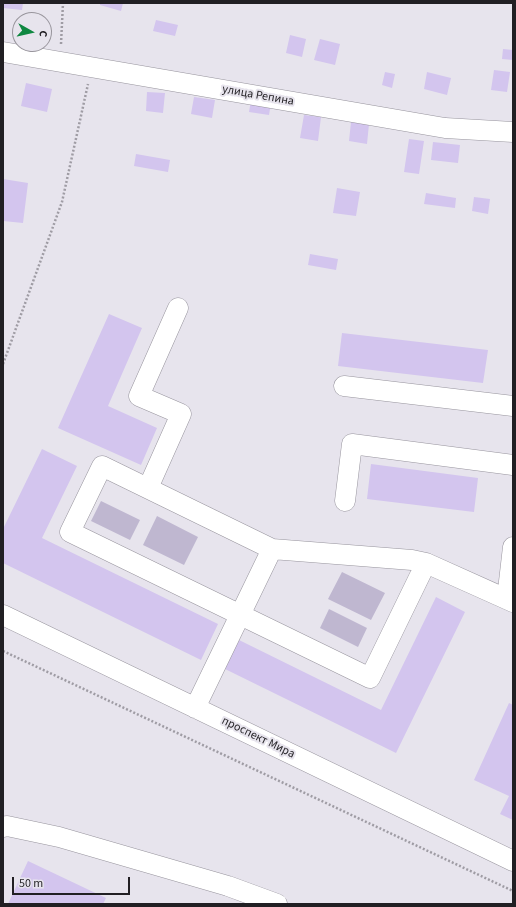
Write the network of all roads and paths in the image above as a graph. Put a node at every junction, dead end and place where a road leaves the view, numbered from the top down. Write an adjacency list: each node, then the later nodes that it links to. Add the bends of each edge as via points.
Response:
1 (63, 3): 3 (path)
2 (3, 52): 3 (street, улица Репина)
3 (61, 62): 4 (street, улица Репина)
4 (92, 68): 5 (street, улица Репина, via 445,128); 7 (path, via 62,202)
5 (513, 132)
6 (178, 308): 11 (street, via 139,396 181,414)
7 (3, 364)
8 (344, 386): 9 (street)
9 (513, 406)
10 (513, 465): 12 (street, via 352,444)
11 (148, 488): 14 (street); 18 (street, via 102,466 70,532)
12 (345, 501)
13 (513, 547): 16 (street)
14 (272, 549): 15 (street); 18 (street)
15 (426, 563): 16 (street); 18 (street, via 370,678)
16 (510, 600)
17 (3, 615): 20 (street, проспект Мира)
18 (240, 615): 20 (street)
19 (3, 651): 23 (path)
20 (195, 708): 22 (street, проспект Мира)
21 (3, 826): 24 (street, via 59,837 228,886)
22 (513, 861)
23 (513, 891)
24 (277, 904)

